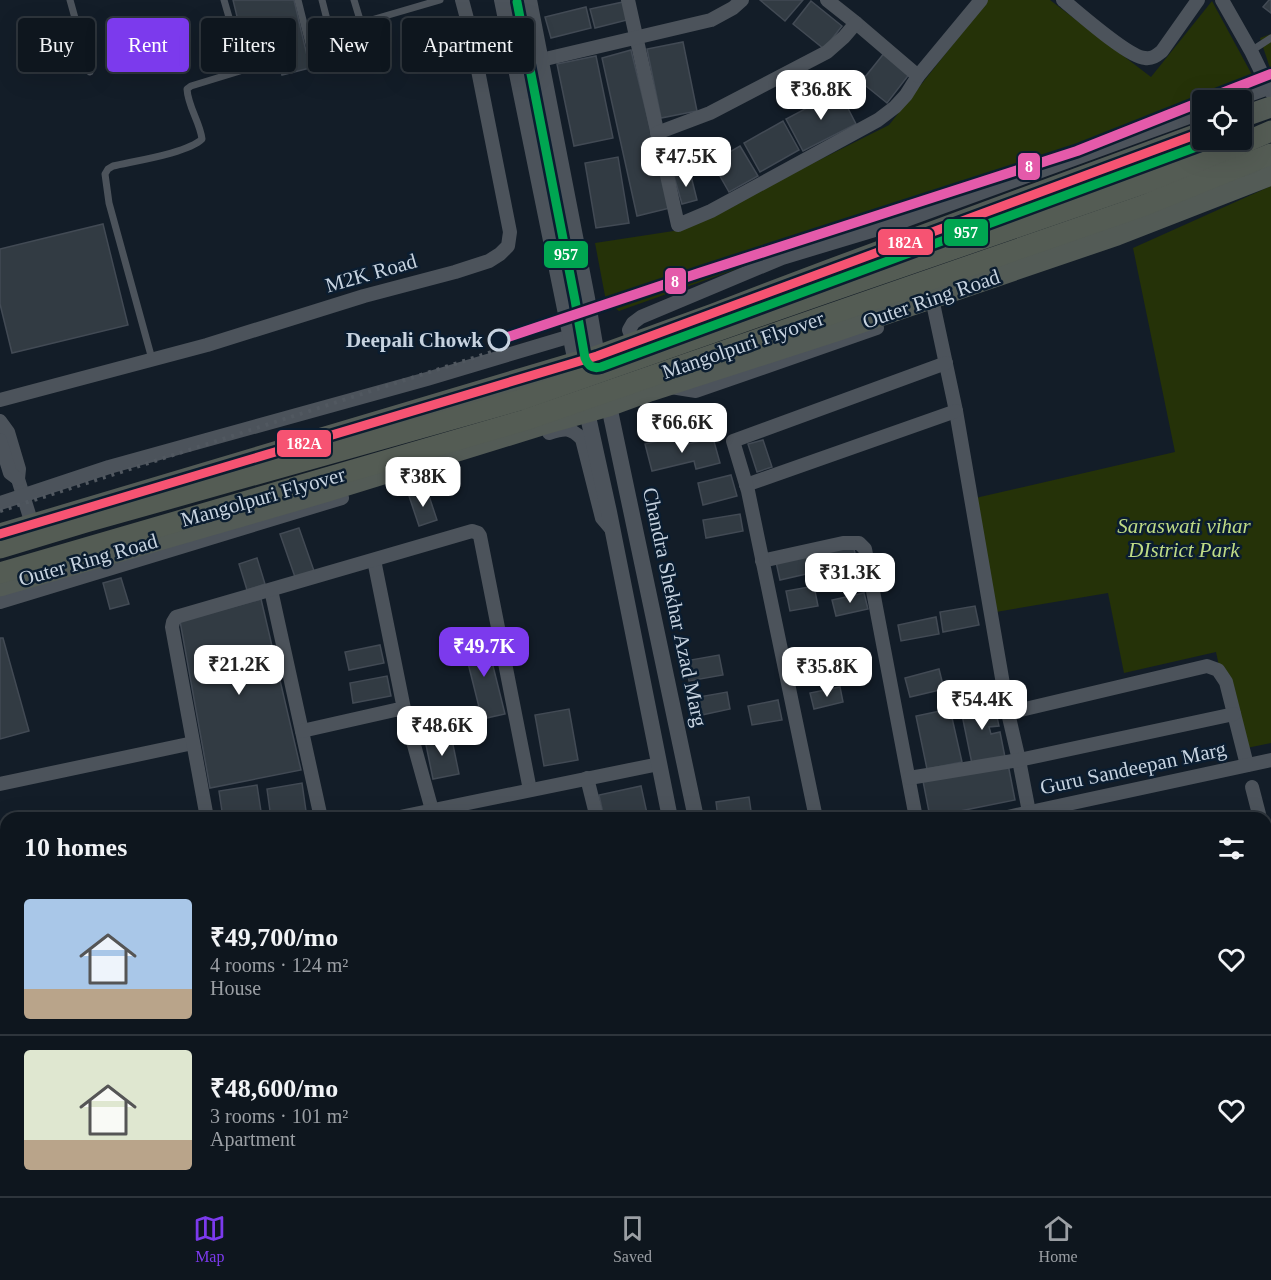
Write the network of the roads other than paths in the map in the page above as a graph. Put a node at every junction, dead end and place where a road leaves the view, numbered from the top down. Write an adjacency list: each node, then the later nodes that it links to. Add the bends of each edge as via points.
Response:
1 (70, 0): 17 (lane)
2 (224, 0): 49 (lane, via 242,62 240,71 187,89 202,139 171,153 113,166 105,174 109,203)
3 (298, 0): 26 (lane)
4 (321, 0): 18 (lane)
5 (354, 0): 19 (lane)
6 (440, 0): 20 (lane)
7 (462, 0): 21 (street, M2K Road)
8 (502, 0): 22 (street)
9 (529, 0): 28 (street)
10 (628, 0): 24 (street)
11 (742, 0): 24 (street, via 711,20)
12 (827, 0): 23 (street)
13 (1063, 0): 14 (street, via 1122,48 1145,58 1162,51)
14 (1198, 0)
15 (1222, 0): 27 (street)
16 (975, 2): 31 (street)
17 (75, 18)
18 (326, 18)
19 (359, 18)
20 (378, 18)
21 (466, 18)
22 (506, 18)
23 (856, 23): 31 (street); 37 (street, via 827,52 710,113)
24 (636, 38): 28 (street); 37 (street)
25 (1271, 38): 27 (lane)
26 (308, 40)
27 (1251, 51): 32 (street)
28 (540, 60): 42 (street)
29 (478, 72): 49 (street, M2K Road, via 510,232 508,246 500,254 454,272)
30 (517, 72): 43 (street)
31 (918, 76): 37 (street, via 895,108 878,120 678,225)
32 (1270, 94): 33 (street); 34 (main road)
33 (1252, 97)
34 (1252, 109)
35 (1192, 116): 47 (street, via 898,223 782,258 641,317 629,330)
36 (1271, 131): 71 (highway, Mangolpuri Flyover, via 1171,174 520,400)
37 (657, 133)
38 (1192, 136): 45 (main road)
39 (1271, 154): 74 (highway, Mangolpuri Flyover, via 1145,205 525,420)
40 (1271, 176): 52 (main road, Outer Ring Road, via 1117,235)
41 (1271, 184): 44 (street)
42 (568, 198): 43 (street); 48 (street)
43 (544, 203): 46 (street)
44 (934, 308): 51 (street); 53 (street, via 696,391)
45 (713, 314): 47 (main road); 52 (main road, via 726,320 735,331 737,354)
46 (571, 336): 50 (street); 64 (street)
47 (634, 343): 48 (main road)
48 (597, 356): 50 (main road)
49 (152, 359): 54 (street, M2K Road)
50 (576, 363): 59 (main road)
51 (946, 363): 56 (street); 62 (street, via 733,441)
52 (730, 365): 53 (main road, Outer Ring Road)
53 (664, 386): 55 (main road, Outer Ring Road)
54 (0, 400)
55 (609, 406): 57 (main road, Outer Ring Road); 66 (street, Chandra Shekhar Azad Marg)
56 (956, 411): 62 (street); 79 (street)
57 (587, 412): 63 (main road, Outer Ring Road); 67 (street)
58 (0, 421): 61 (street, via 11,441)
59 (325, 437): 63 (main road); 68 (main road)
60 (0, 440): 61 (street, via 10,473)
61 (18, 479): 64 (street)
62 (746, 485): 73 (street)
63 (340, 487): 75 (main road, Outer Ring Road)
64 (23, 495): 65 (street); 68 (street)
65 (0, 503)
66 (630, 506): 67 (street); 98 (street, Chandra Shekhar Azad Marg)
67 (609, 508): 69 (street)
68 (32, 524): 70 (main road)
69 (613, 531): 77 (street, via 602,518 582,439 574,431 563,429); 85 (street)
70 (0, 534)
71 (0, 548)
72 (374, 560): 76 (street); 78 (street); 91 (street, via 478,532)
73 (762, 561): 88 (street, via 843,543 860,543); 99 (street)
74 (0, 573)
75 (0, 586)
76 (271, 590): 81 (street); 82 (street, via 176,617 173,622)
77 (0, 602)
78 (404, 709): 81 (street); 94 (street)
79 (1008, 713): 80 (street, via 1207,666 1218,669 1226,682); 83 (street)
80 (1234, 714): 83 (street); 86 (street)
81 (302, 731): 93 (street)
82 (193, 743): 89 (street); 92 (street)
83 (1019, 760): 88 (street); 101 (street)
84 (1271, 760): 86 (street, Guru Sandeepan Marg)
85 (659, 764): 87 (street); 97 (street)
86 (1247, 765): 101 (street, Guru Sandeepan Marg)
87 (587, 778): 91 (street); 96 (street)
88 (909, 778): 100 (street)
89 (0, 784)
90 (1252, 787): 102 (street)
91 (530, 790): 95 (street)
92 (206, 812)
93 (320, 812)
94 (425, 812)
95 (430, 812)
96 (596, 812)
97 (669, 812)
98 (695, 812)
99 (815, 812)
100 (915, 812)
101 (1029, 812)
102 (1258, 812)

